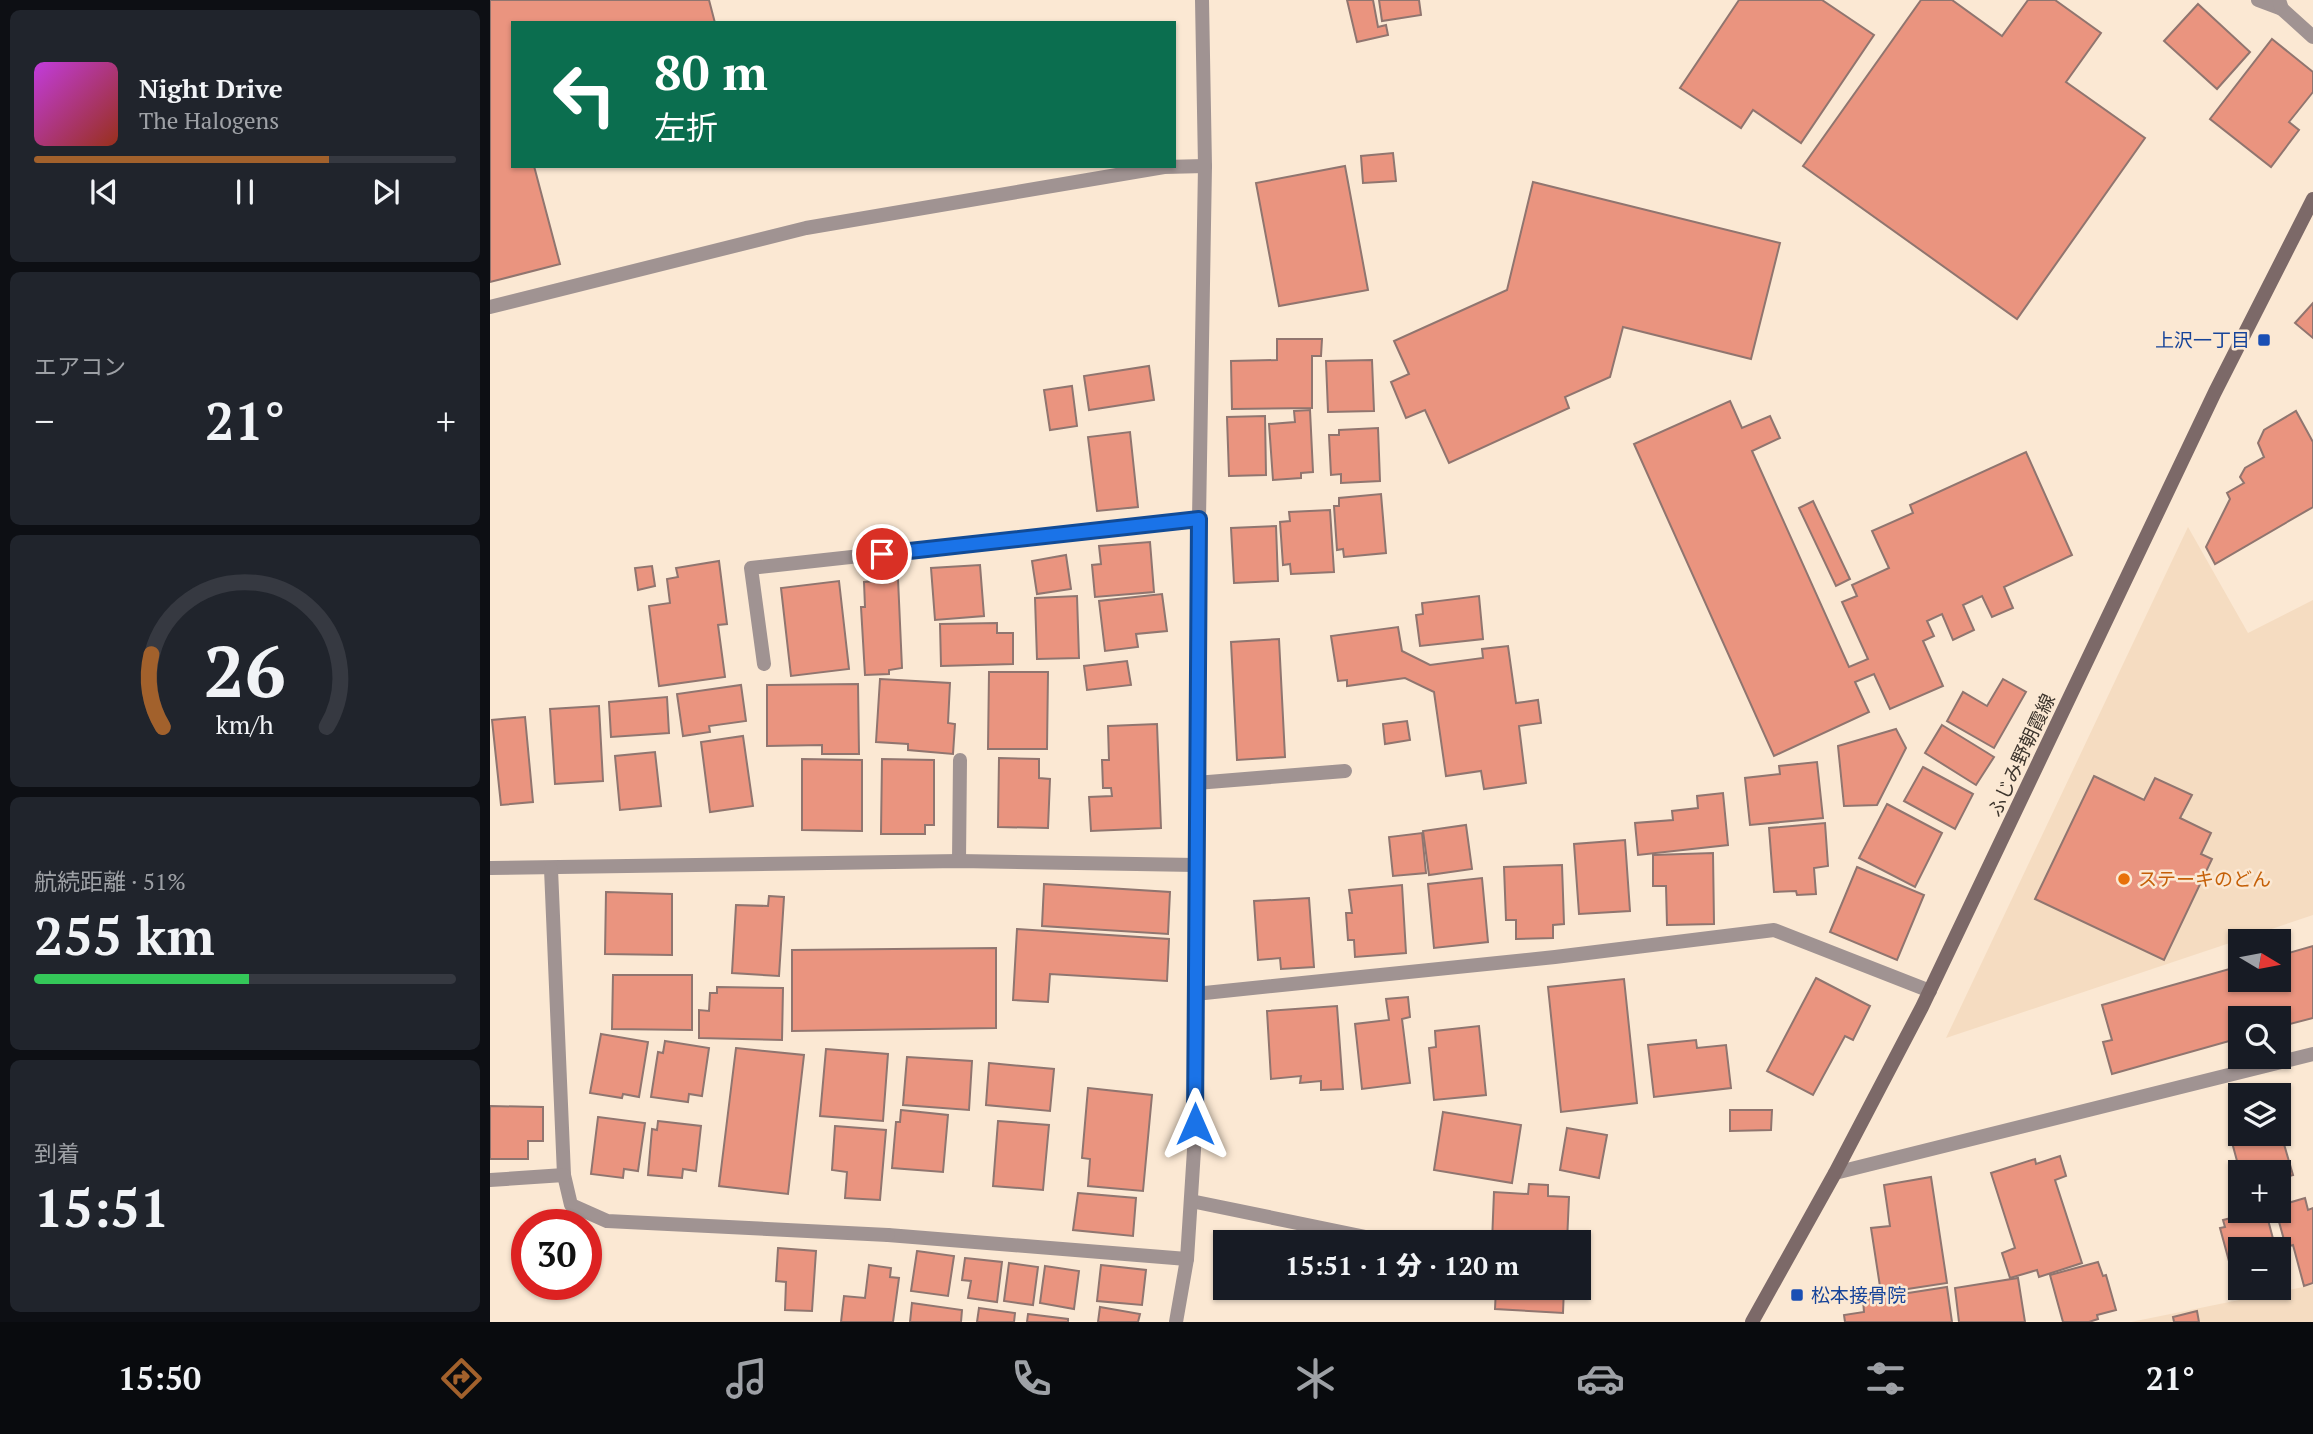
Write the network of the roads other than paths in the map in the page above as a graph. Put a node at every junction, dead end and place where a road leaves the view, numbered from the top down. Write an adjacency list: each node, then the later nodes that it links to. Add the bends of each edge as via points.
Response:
1 (1202, 0): 5 (street)
2 (2258, 0): 3 (street)
3 (2280, 4): 4 (street)
4 (2313, 37)
5 (1205, 166): 6 (street); 10 (street)
6 (1176, 167)
7 (1158, 168): 9 (street, via 806,228)
8 (2313, 199): 19 (main road, ふじみ野朝霞線, via 2215,392)
9 (490, 307)
10 (1199, 519): 11 (street, via 751,568); 14 (street)
11 (764, 664)
12 (960, 760): 15 (street)
13 (1345, 771): 14 (street)
14 (1196, 783): 16 (street)
15 (959, 861): 16 (street); 18 (street)
16 (1196, 865): 20 (street)
17 (490, 868): 18 (street)
18 (551, 869): 23 (street)
19 (1930, 991): 20 (street, via 1774,930); 22 (main road, ふじみ野朝霞線)
20 (1195, 994): 25 (street)
21 (2313, 1054): 22 (street)
22 (1835, 1173): 29 (main road, ふじみ野朝霞線)
23 (564, 1175): 24 (street); 27 (street, via 571,1205 607,1221)
24 (490, 1180)
25 (1191, 1201): 26 (street); 27 (street)
26 (1332, 1230)
27 (1187, 1259): 28 (street)
28 (1176, 1322)
29 (1752, 1322)

